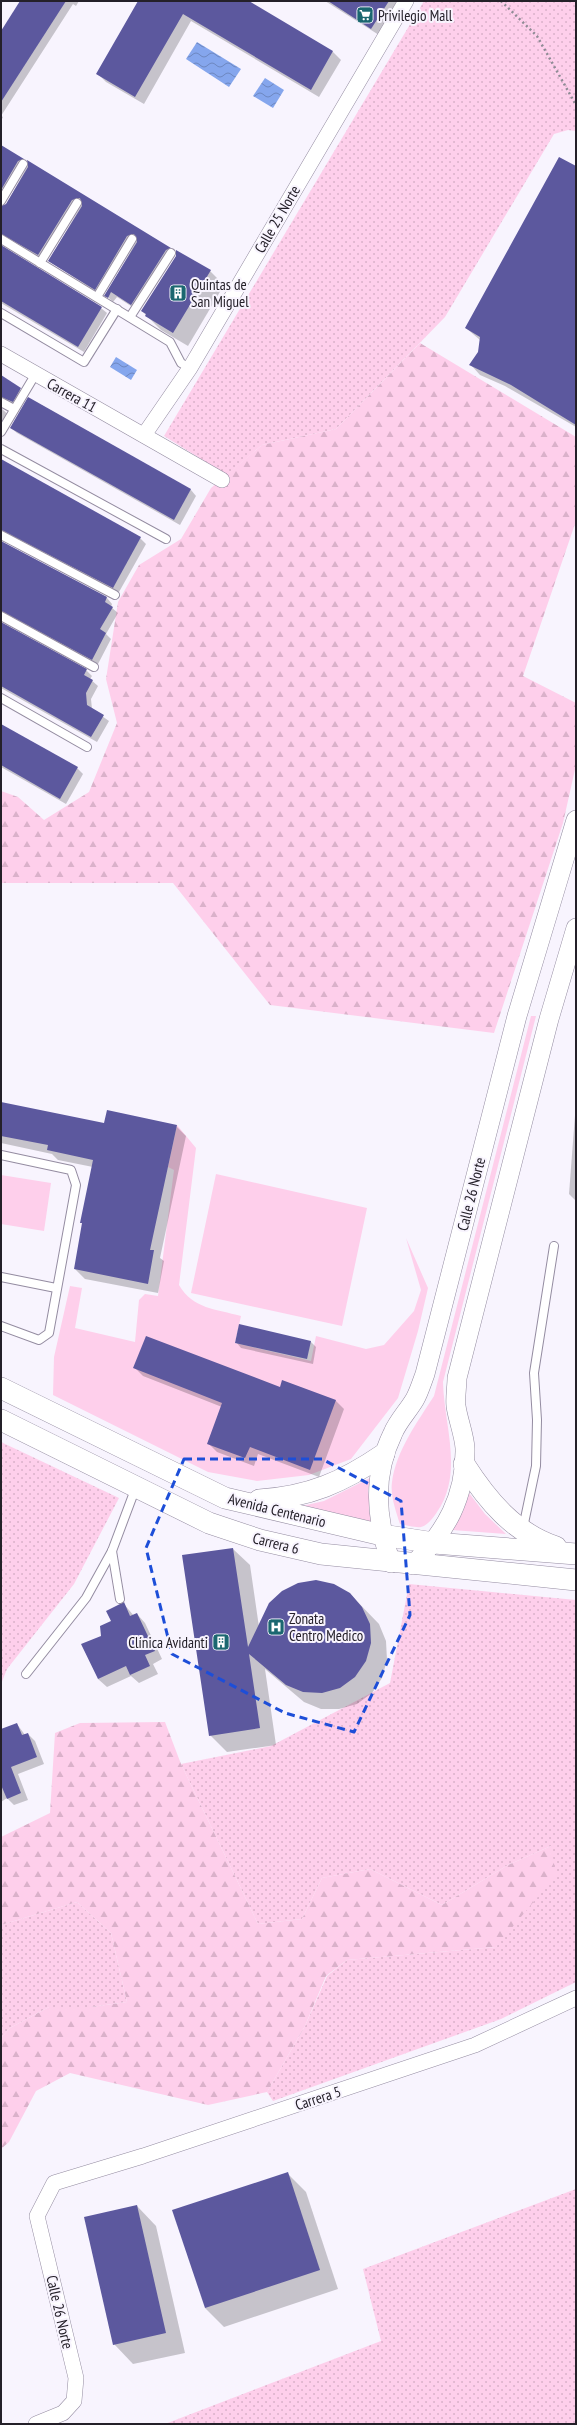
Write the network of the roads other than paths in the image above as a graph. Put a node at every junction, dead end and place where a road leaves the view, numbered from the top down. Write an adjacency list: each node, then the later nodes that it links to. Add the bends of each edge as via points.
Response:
1 (406, 1): 14 (street, Calle 25 Norte)
2 (23, 164): 3 (lane)
3 (1, 201)
4 (77, 203): 8 (lane)
5 (1, 239): 8 (lane)
6 (132, 239): 9 (lane)
7 (171, 253): 12 (lane)
8 (40, 263): 9 (lane)
9 (97, 297): 10 (lane)
10 (116, 309): 11 (lane, via 84,362); 12 (lane)
11 (1, 313)
12 (130, 317): 14 (lane, via 170,342 181,363)
13 (1, 354): 15 (street, Carrera 11)
14 (190, 368): 19 (street, Calle 25 Norte)
15 (35, 375): 17 (lane); 19 (street, Carrera 11)
16 (1, 402): 17 (lane)
17 (14, 409): 18 (lane)
18 (1, 432)
19 (144, 435): 21 (street, Carrera 11)
20 (1, 449): 23 (lane)
21 (222, 480)
22 (1, 535): 24 (lane)
23 (166, 539)
24 (115, 595)
25 (1, 616): 26 (lane)
26 (94, 667)
27 (1, 698): 28 (lane)
28 (87, 748)
29 (576, 820): 38 (street, Calle 26 Norte, via 517,1016 425,1374 415,1398 393,1431)
30 (576, 928): 39 (street, via 549,1019 458,1378 456,1405 465,1447)
31 (1, 1155): 34 (lane, via 71,1170 76,1185)
32 (554, 1246): 42 (lane, via 534,1373 536,1466)
33 (1, 1277): 34 (lane)
34 (56, 1288): 35 (lane, via 49,1333 39,1340)
35 (1, 1326)
36 (1, 1388): 41 (main road, Avenida Centenario)
37 (1, 1420): 40 (main road, Carrera 6)
38 (384, 1454): 41 (main road, via 335,1484 309,1493 281,1499); 43 (street, Calle 26 Norte, via 378,1480 377,1508)
39 (464, 1464): 42 (main road, via 480,1490); 44 (street, via 460,1492 450,1519)
40 (136, 1487): 45 (lane); 47 (main road, Carrera 6, via 209,1523 260,1540 321,1554)
41 (226, 1498): 43 (main road, Avenida Centenario)
42 (522, 1531): 46 (main road)
43 (382, 1535): 44 (main road, Avenida Centenario); 47 (street, Calle 26 Norte)
44 (434, 1543): 46 (main road, Avenida Centenario); 48 (street)
45 (112, 1551): 50 (lane); 51 (lane, via 86,1598)
46 (576, 1554)
47 (391, 1563): 48 (main road, Carrera 6)
48 (413, 1565): 49 (main road, Carrera 6)
49 (576, 1580)
50 (120, 1599)
51 (26, 1674)
52 (576, 1998): 53 (street, Carrera 5, via 475,2045 150,2153)
53 (54, 2182): 54 (street, Calle 26 Norte, via 37,2216 76,2378 74,2400 63,2413)
54 (36, 2424)

